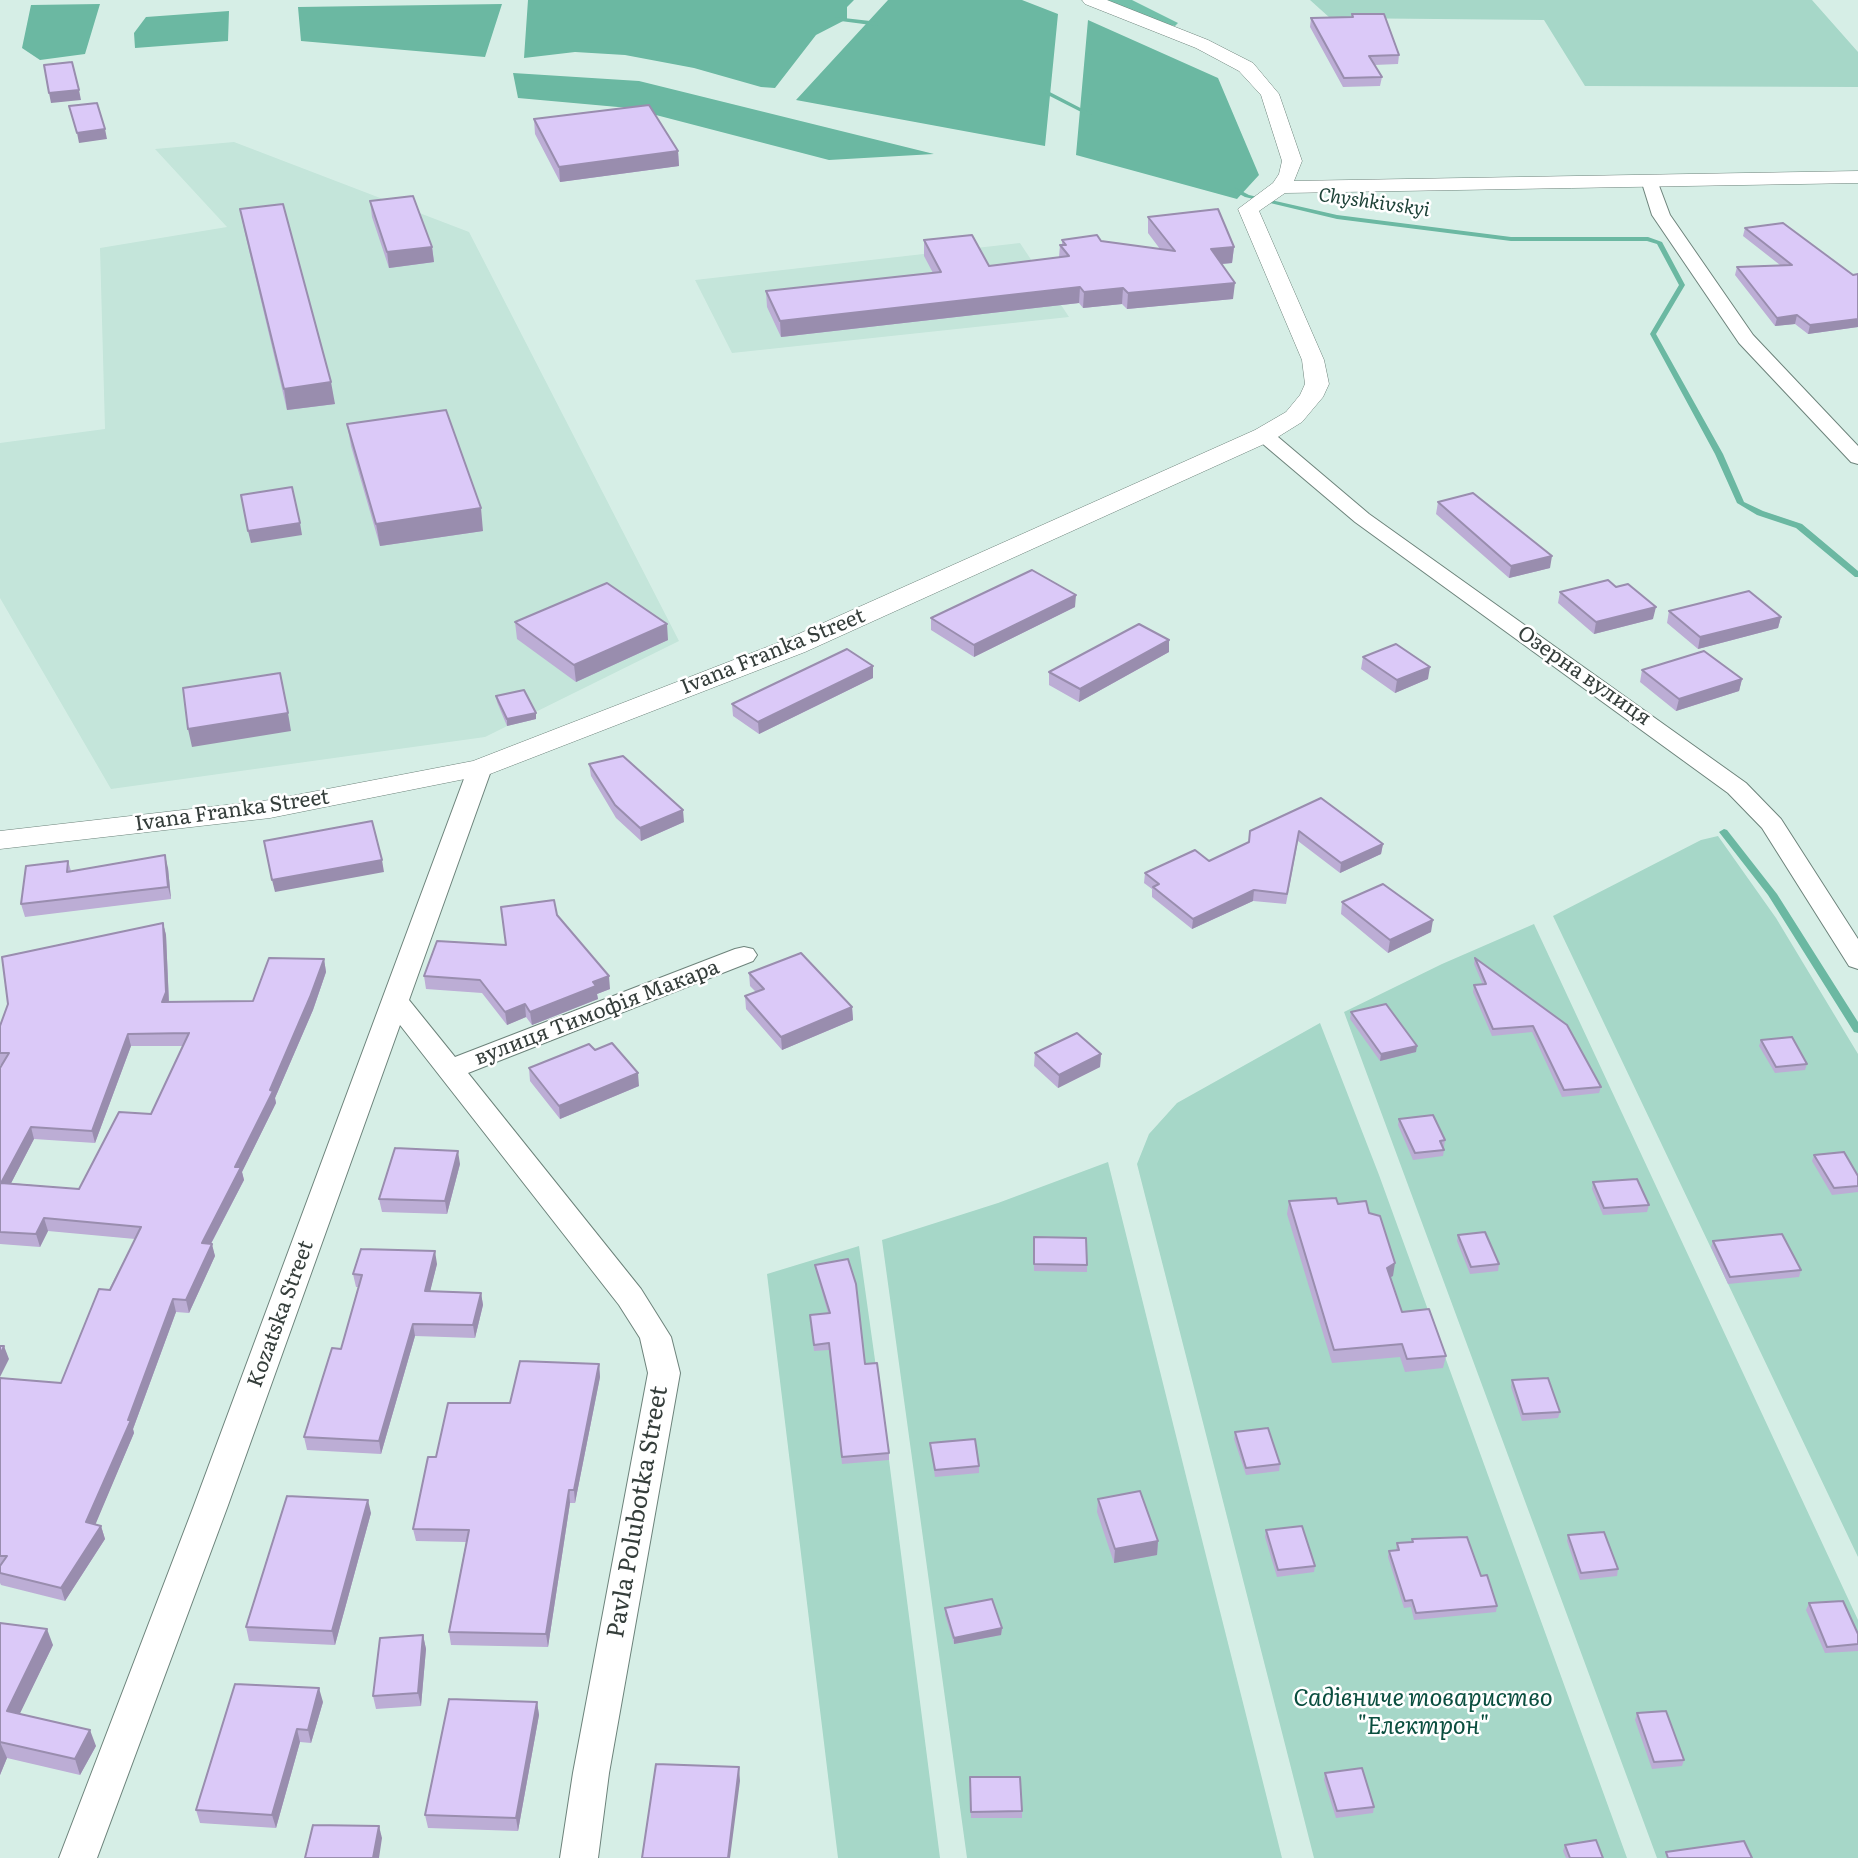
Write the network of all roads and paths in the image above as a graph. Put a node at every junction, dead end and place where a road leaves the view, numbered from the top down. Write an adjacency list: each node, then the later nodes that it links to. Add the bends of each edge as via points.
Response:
1 (1091, 0): 4 (street, via 1202,44 1246,67 1270,94 1292,161)
2 (1853, 180): 3 (street)
3 (1650, 183): 4 (street); 6 (street, via 1661,215 1746,339)
4 (1277, 189): 5 (street, Ivana Franka Street, via 1252,206 1313,360 1317,384 1294,417)
5 (1264, 435): 7 (street, Ivana Franka Street, via 795,646); 10 (street, Озерна вулиця, via 1362,518 1737,788 1772,824)
6 (1858, 458)
7 (480, 768): 8 (street, Ivana Franka Street, via 270,809); 11 (street, Kozatska Street)
8 (0, 840)
9 (744, 955): 12 (street, вулиця Тимофія Макара)
10 (1858, 960)
11 (396, 1002): 12 (street, Pavla Polubotka Street); 13 (street, Kozatska Street)
12 (450, 1070): 14 (street, Pavla Polubotka Street, via 630,1297 655,1337 664,1373)
13 (78, 1858)
14 (579, 1858)

